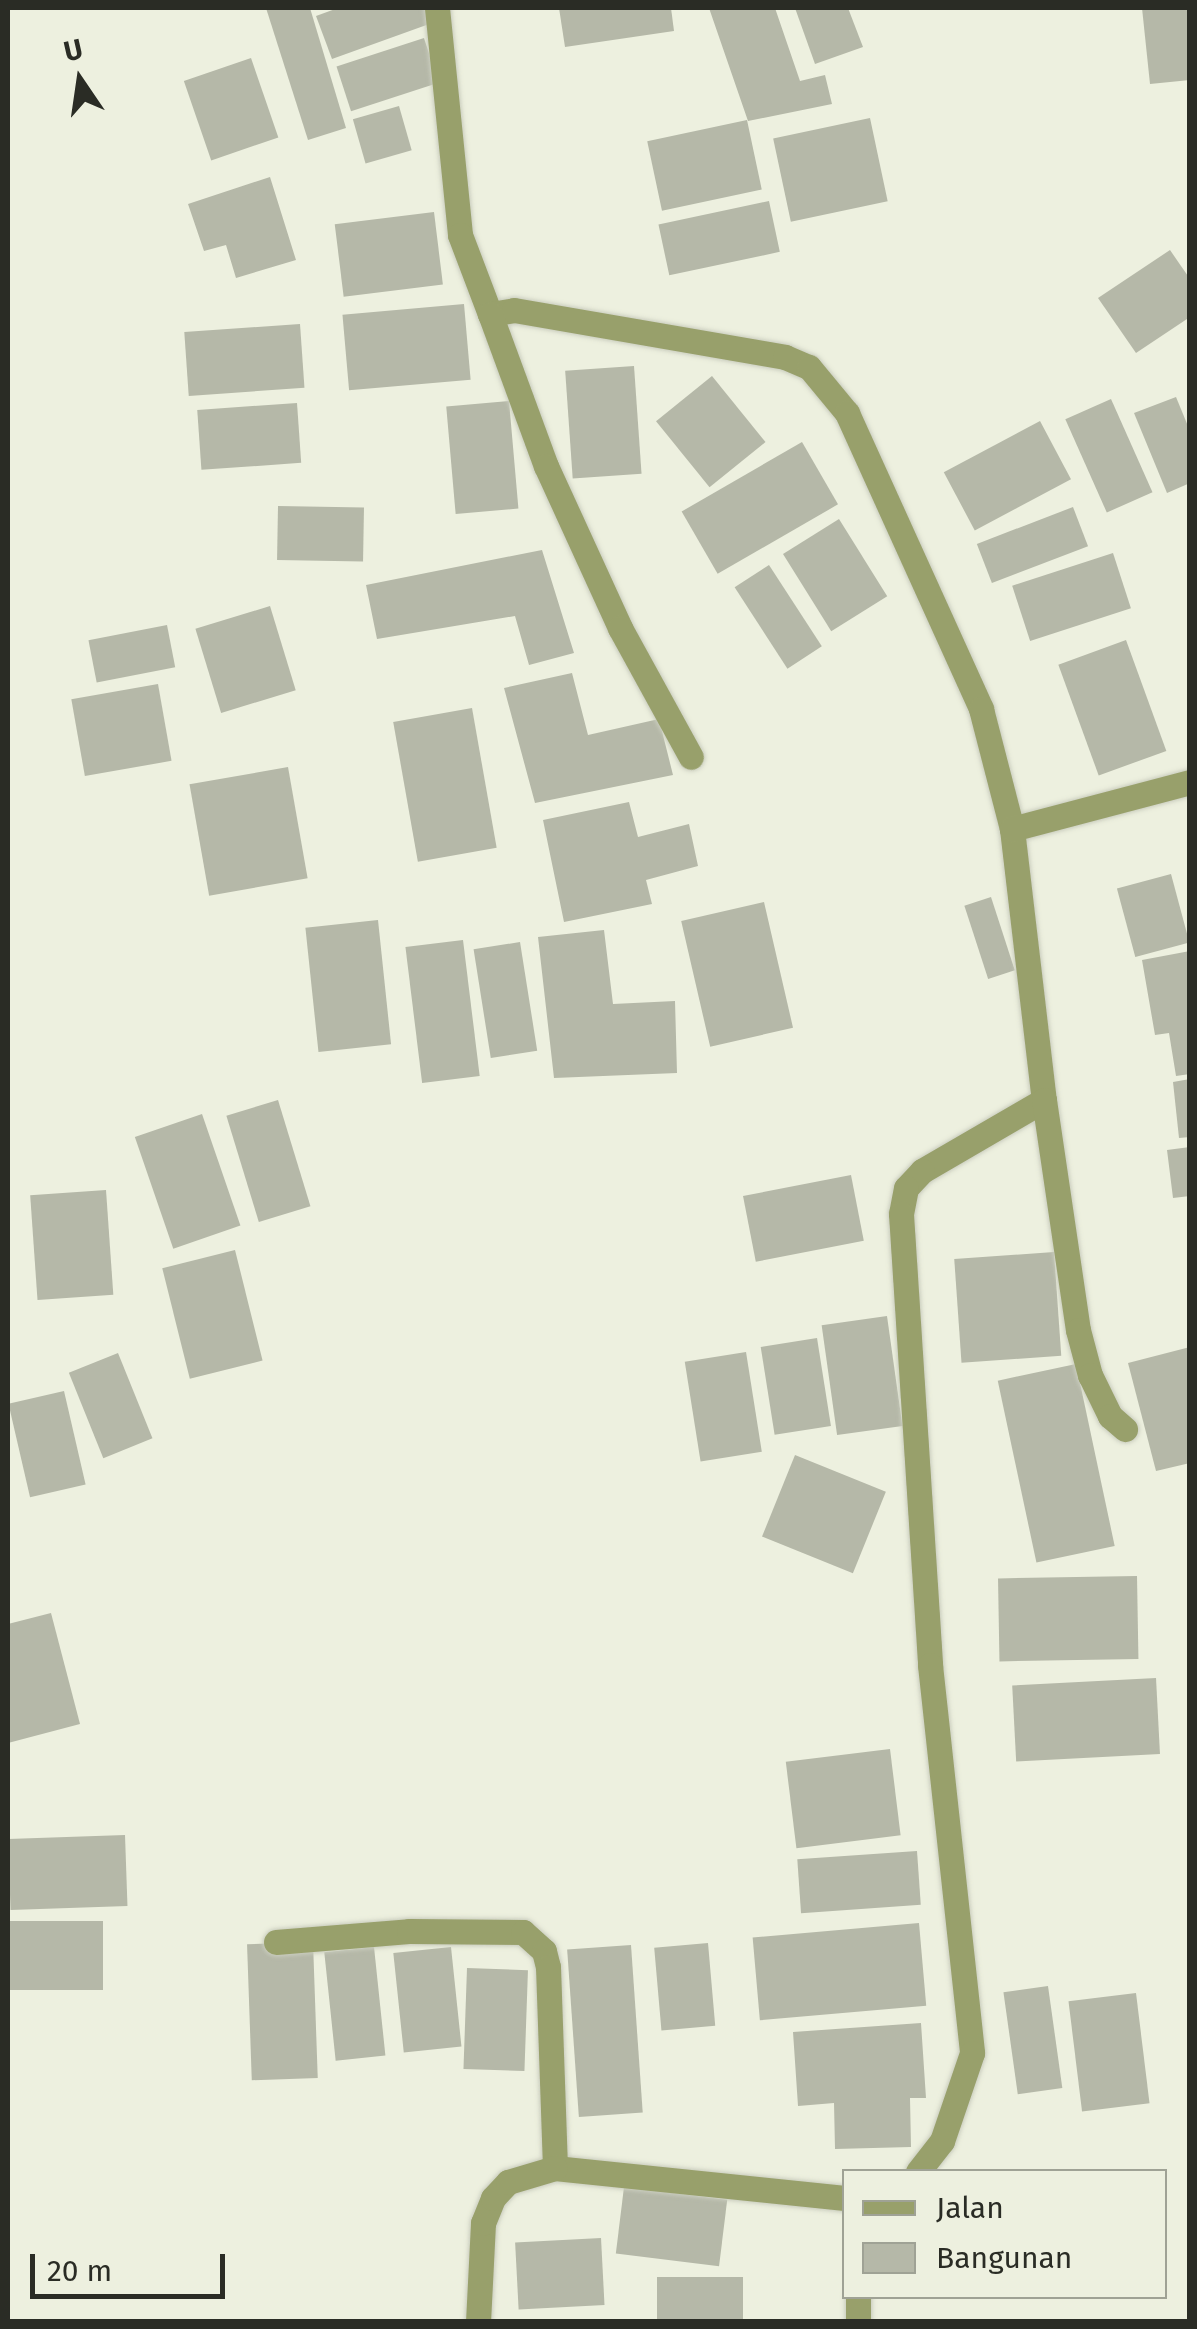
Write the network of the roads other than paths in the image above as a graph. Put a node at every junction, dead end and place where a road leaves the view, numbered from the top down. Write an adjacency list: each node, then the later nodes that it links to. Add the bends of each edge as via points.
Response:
1 (437, 8): 2 (street, via 460,235)
2 (490, 314): 3 (street, via 546,466 620,628); 5 (street, via 514,310 809,366 846,413 981,709)
3 (691, 757)
4 (1190, 782): 5 (street)
5 (1012, 829): 6 (street)
6 (1044, 1100): 7 (street, via 1078,1330 1090,1375 1110,1416); 10 (street, via 922,1171 906,1188 901,1214 927,1627 972,2053 942,2142)
7 (1125, 1429)
8 (276, 1942): 9 (street, via 409,1931 523,1932 536,1940 548,1967)
9 (555, 2168): 11 (street); 12 (street, via 508,2182 493,2198 483,2223)
10 (920, 2169)
11 (842, 2198)
12 (478, 2322)

